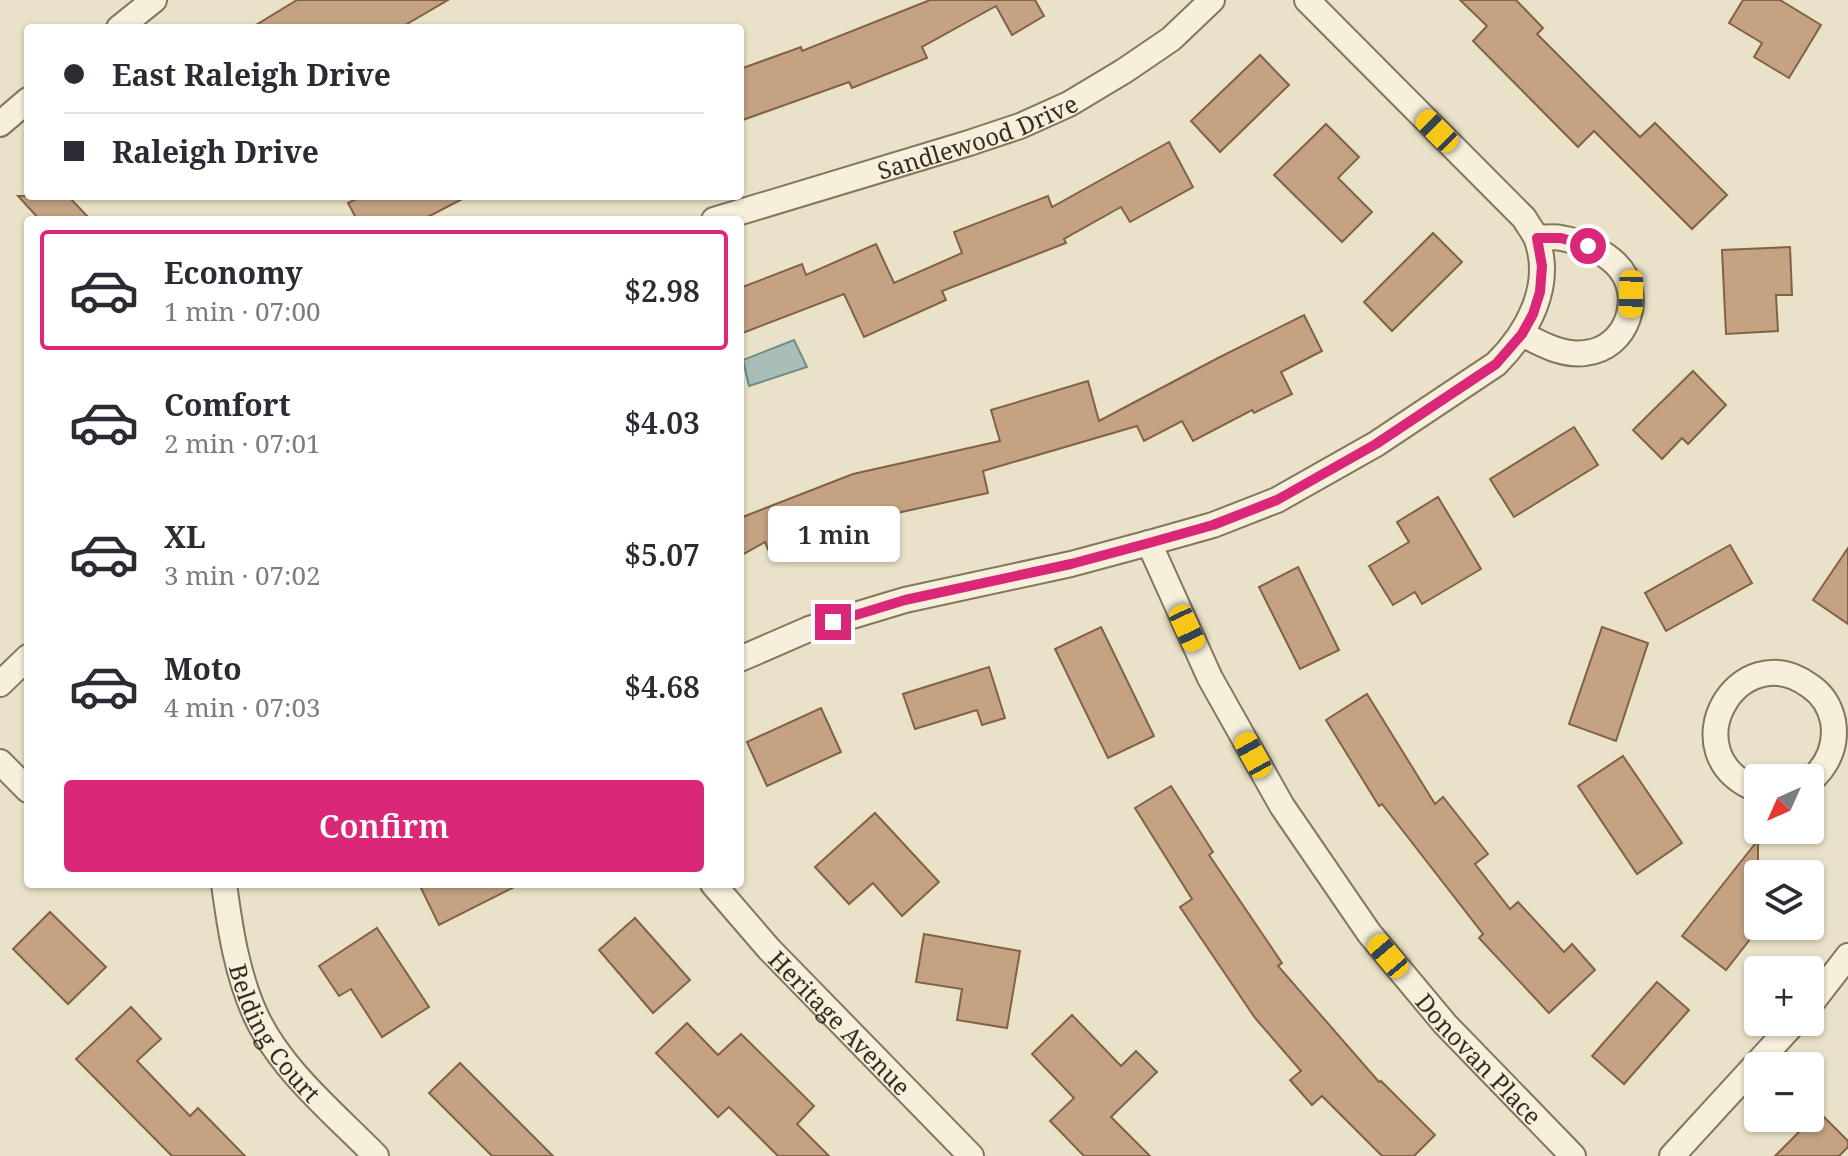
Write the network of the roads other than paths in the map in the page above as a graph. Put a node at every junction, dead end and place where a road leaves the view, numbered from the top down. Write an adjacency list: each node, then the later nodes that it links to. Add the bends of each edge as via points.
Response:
1 (154, 0): 4 (street)
2 (1212, 0): 7 (street, Sandlewood Drive, via 1171,39 1124,71 1020,126)
3 (1307, 0): 8 (street, via 1524,218)
4 (124, 24)
5 (24, 103): 6 (street)
6 (0, 124)
7 (727, 216)
8 (1537, 238): 9 (street, via 1540,292); 9 (street, via 1561,238 1604,255 1626,278 1631,310 1616,339 1587,353 1546,347)
9 (1522, 334): 10 (street, via 1496,364 1376,444 1277,500)
10 (1149, 543): 11 (street, via 905,600 809,629); 26 (street, Donovan Place, via 1210,678 1282,806 1369,933 1445,1024)
11 (744, 657)
12 (24, 661): 13 (street)
13 (0, 684)
14 (1840, 750): 16 (street); 17 (street, via 1832,716 1815,689 1788,675 1758,675 1731,692 1716,719 1717,750)
15 (0, 762): 18 (street)
16 (1824, 765)
17 (1744, 784)
18 (24, 786)
19 (224, 888): 24 (street, Belding Court, via 241,972 266,1035)
20 (716, 888): 25 (street, Heritage Avenue)
21 (1848, 956): 22 (street)
22 (1824, 987)
23 (1782, 1036): 27 (street)
24 (376, 1156)
25 (971, 1156)
26 (1573, 1156)
27 (1672, 1156)

